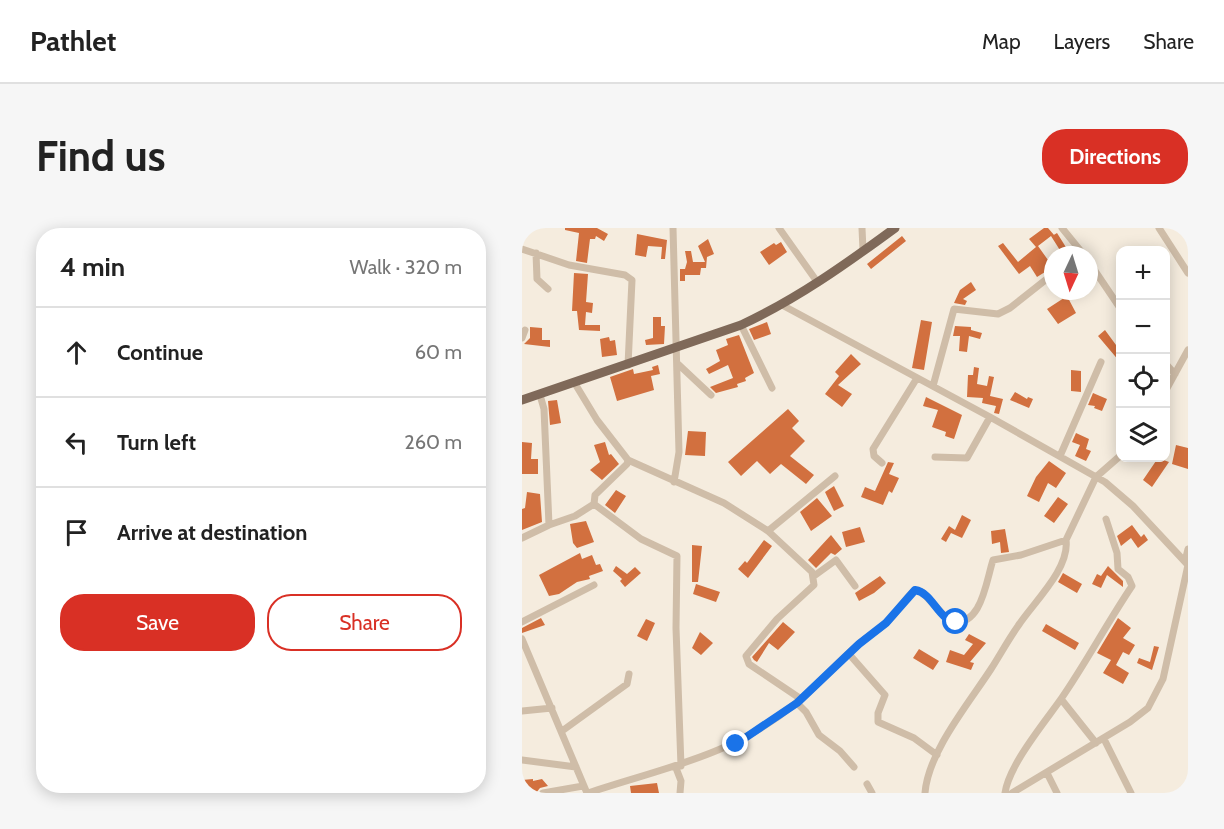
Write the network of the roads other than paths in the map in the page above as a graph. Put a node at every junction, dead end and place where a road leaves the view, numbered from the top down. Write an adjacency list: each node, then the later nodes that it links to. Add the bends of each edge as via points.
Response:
1 (673, 228): 21 (street)
2 (778, 228): 14 (street)
3 (862, 228): 9 (street)
4 (895, 228): 9 (main road)
5 (1062, 228): 7 (street)
6 (1159, 228): 11 (street)
7 (1076, 246)
8 (522, 249): 10 (street)
9 (863, 250): 14 (main road)
10 (536, 253): 15 (street, via 537,279); 24 (street, via 632,280)
11 (1188, 273)
12 (1098, 275): 16 (street)
13 (1044, 281): 31 (street, via 998,314 954,309)
14 (818, 283): 17 (main road)
15 (548, 289)
16 (1116, 302)
17 (782, 305): 18 (main road); 28 (street)
18 (741, 325): 21 (main road); 32 (street)
19 (525, 330): 20 (street)
20 (522, 338)
21 (677, 348): 24 (main road); 25 (street)
22 (1188, 350): 27 (street)
23 (1101, 362): 37 (street)
24 (628, 364): 29 (main road)
25 (678, 364): 34 (street); 44 (street, via 679,459)
26 (1170, 368): 27 (street)
27 (1175, 374): 30 (street)
28 (917, 378): 31 (street); 41 (street, via 873,449)
29 (574, 382): 33 (main road); 39 (street)
30 (1170, 383)
31 (933, 386): 36 (street)
32 (772, 388)
33 (540, 395): 35 (main road); 47 (street)
34 (711, 395)
35 (522, 400)
36 (990, 417): 37 (street); 38 (street, via 967,458)
37 (1060, 456): 43 (street)
38 (935, 457)
39 (628, 460): 44 (street); 45 (street, via 595,495)
40 (1116, 460): 43 (street)
41 (882, 463)
42 (835, 476): 48 (street)
43 (1096, 477): 50 (street); 52 (street, via 1133,506)
44 (674, 482): 48 (street, via 724,503)
45 (594, 504): 47 (street); 70 (street, via 641,539 677,556)
46 (1106, 519): 60 (street, via 1118,569 1132,586)
47 (549, 525): 49 (street)
48 (768, 531): 53 (street)
49 (522, 538)
50 (1066, 540): 58 (street, via 993,560 981,599 965,621 950,622 922,592 915,590 886,623); 67 (street, via 1057,573 1018,626)
51 (1188, 549): 52 (street)
52 (1187, 563): 65 (street, via 1157,694 1148,708)
53 (814, 576): 55 (street, via 836,560); 61 (street, via 814,585 777,619 746,656 749,664)
54 (594, 585): 56 (street)
55 (855, 586)
56 (522, 622)
57 (522, 639): 62 (street)
58 (849, 654): 61 (street); 67 (street, via 885,695 878,722 914,738)
59 (629, 674): 64 (street, via 627,684)
60 (1061, 699): 66 (street); 79 (street, via 1030,742 1008,779)
61 (799, 701): 70 (street, via 736,744); 71 (street, via 819,735)
62 (552, 708): 63 (street); 64 (street)
63 (522, 711)
64 (562, 731): 69 (street)
65 (1104, 739): 66 (street); 82 (street)
66 (1096, 743): 72 (street)
67 (937, 754): 78 (street)
68 (522, 760): 69 (street)
69 (576, 767): 74 (street)
70 (679, 767): 74 (street); 76 (street)
71 (854, 767)
72 (1047, 773): 80 (street); 81 (street)
73 (867, 784): 77 (street)
74 (586, 791): 75 (street)
75 (543, 793)
76 (680, 793)
77 (872, 793)
78 (925, 793)
79 (1005, 793)
80 (1012, 793)
81 (1057, 793)
82 (1131, 793)

